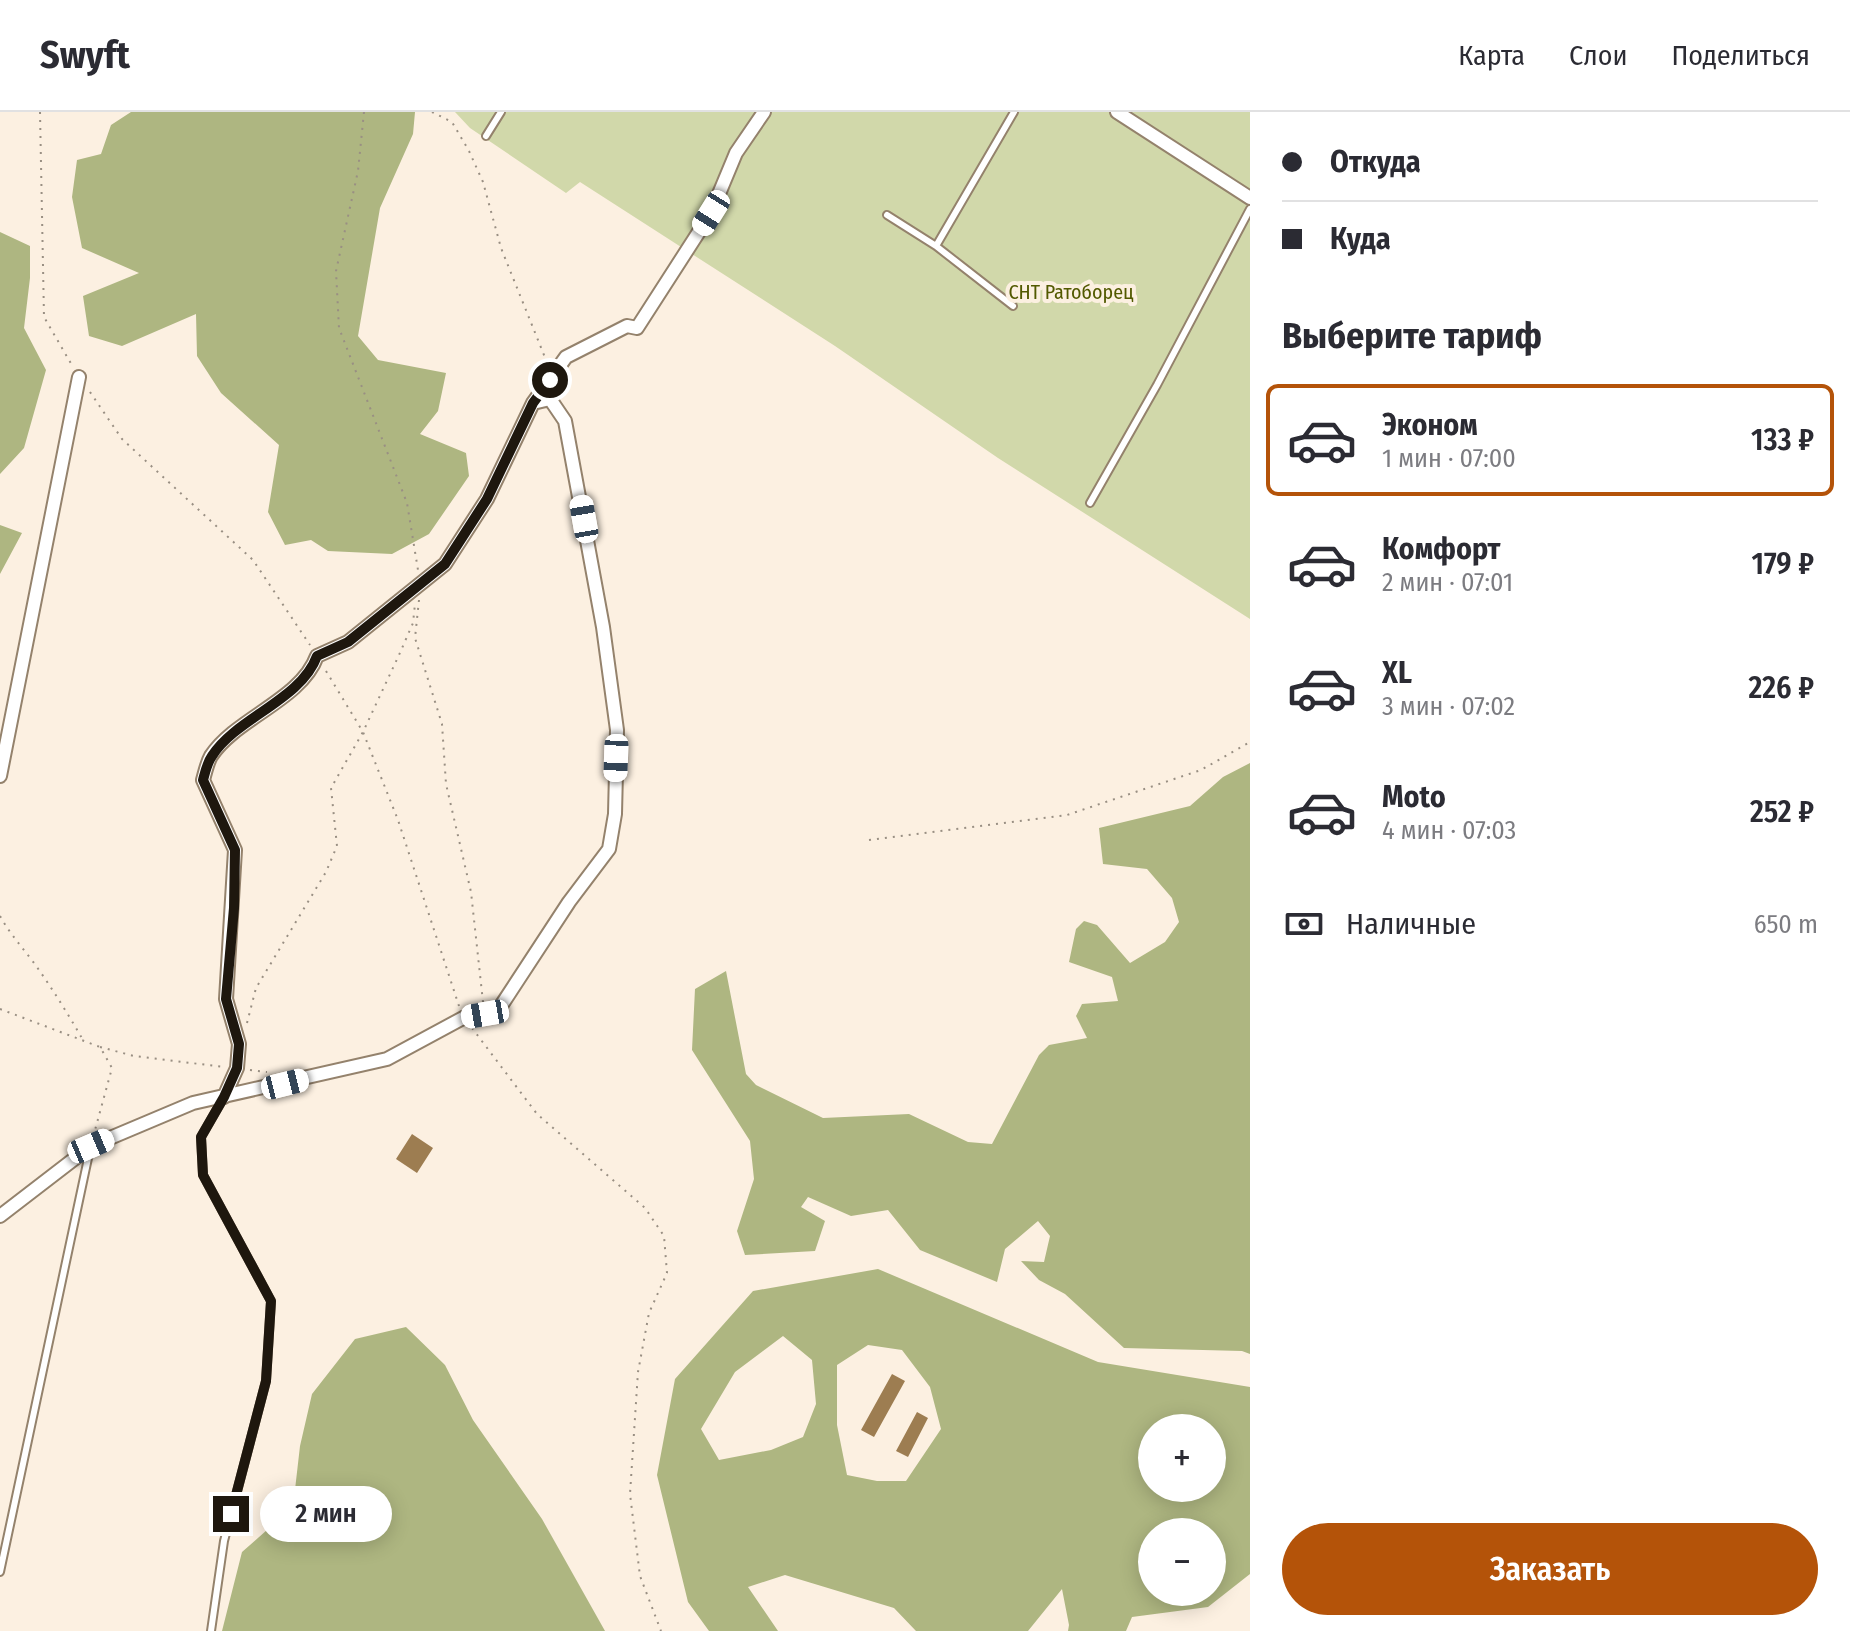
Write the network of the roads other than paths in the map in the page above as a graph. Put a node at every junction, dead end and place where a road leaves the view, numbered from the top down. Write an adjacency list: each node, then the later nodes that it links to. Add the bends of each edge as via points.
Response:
1 (501, 112): 5 (lane)
2 (764, 112): 12 (street, via 736,153 711,213 637,328 627,326 566,357)
3 (1014, 112): 9 (lane)
4 (1117, 112): 6 (street)
5 (486, 136)
6 (1250, 198)
7 (1250, 209): 13 (lane)
8 (887, 215): 9 (lane)
9 (936, 246): 10 (lane)
10 (1013, 306)
11 (79, 377): 14 (street)
12 (533, 403): 15 (street, via 487,499 445,564 348,642 317,656 303,678 210,759 203,780 235,850 226,999 239,1044 237,1068); 15 (street, via 550,399 565,421 603,627 617,730 609,849 497,1012 463,1018 387,1059)
13 (1090, 503)
14 (0, 776)
15 (224, 1097): 16 (street, via 193,1103); 19 (lane, via 201,1137 203,1175 271,1301 266,1381 224,1541)
16 (91, 1146): 17 (street); 18 (lane)
17 (0, 1216)
18 (0, 1572)
19 (211, 1631)

